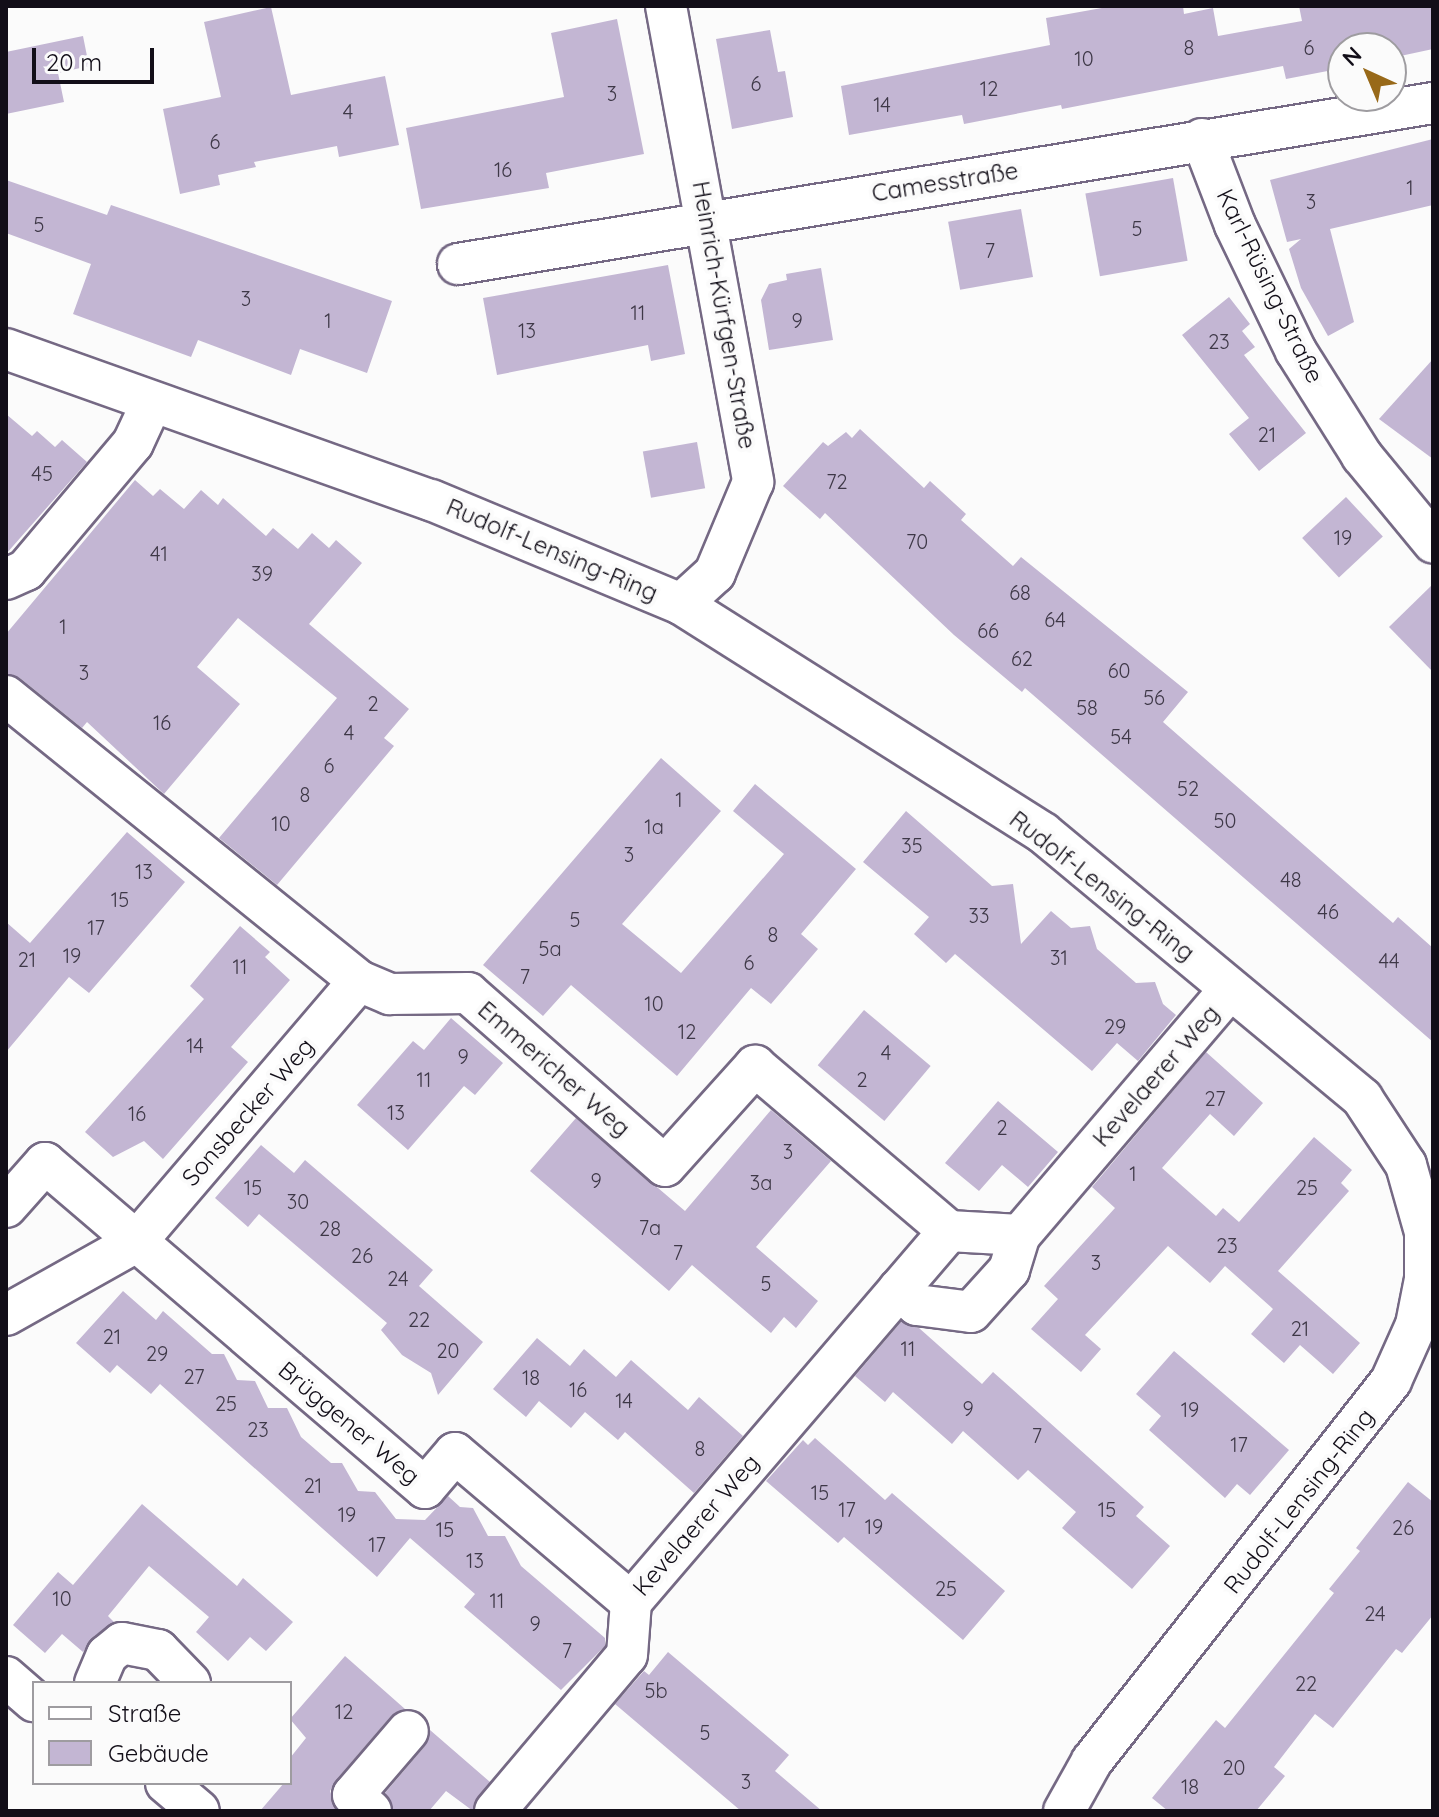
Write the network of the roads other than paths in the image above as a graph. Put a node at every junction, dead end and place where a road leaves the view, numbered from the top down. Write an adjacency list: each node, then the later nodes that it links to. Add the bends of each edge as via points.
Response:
1 (666, 6): 4 (street, Heinrich-Kürfgen-Straße)
2 (1433, 103): 3 (street, Camesstraße)
3 (1202, 139): 4 (street, Camesstraße); 8 (street, Karl-Rüsing-Straße, via 1235,225 1296,351 1362,456)
4 (708, 221): 5 (street, Camesstraße); 10 (street, Heinrich-Kürfgen-Straße, via 753,482 715,573)
5 (458, 264)
6 (6, 349): 7 (street, Rudolf-Lensing-Ring)
7 (152, 402): 9 (street, via 133,443 26,570); 10 (street, Rudolf-Lensing-Ring, via 431,500)
8 (1433, 542)
9 (6, 579)
10 (681, 604): 13 (street, Rudolf-Lensing-Ring, via 1043,833)
11 (6, 696): 12 (street, Emmericher Weg)
12 (359, 981): 15 (street, Emmericher Weg, via 390,994 468,993 665,1166 755,1066); 17 (street, Sonsbecker Weg)
13 (1230, 989): 16 (street, Kevelaerer Weg); 30 (street, Rudolf-Lensing-Ring, via 1362,1098 1406,1165 1425,1232 1425,1279 1416,1325 1391,1381 1092,1761)
14 (6, 1207): 17 (street, via 45,1163)
15 (949, 1231): 16 (street); 18 (street, Kevelaerer Weg)
16 (1020, 1235): 18 (street, Kevelaerer Weg, via 1009,1270 971,1312 917,1305)
17 (136, 1242): 19 (street, Sonsbecker Weg); 20 (street, Brüggener Weg, via 425,1488 455,1453)
18 (899, 1289): 20 (street, Kevelaerer Weg)
19 (6, 1315)
20 (631, 1602): 29 (street, Kevelaerer Weg, via 627,1655)
21 (6, 1677): 24 (street)
22 (96, 1681): 23 (street, via 107,1655 122,1643 132,1643 158,1650)
23 (188, 1681)
24 (32, 1699)
25 (408, 1731): 28 (street, via 353,1795)
26 (168, 1785): 27 (street)
27 (199, 1811)
28 (371, 1811)
29 (495, 1811)
30 (1064, 1811)

